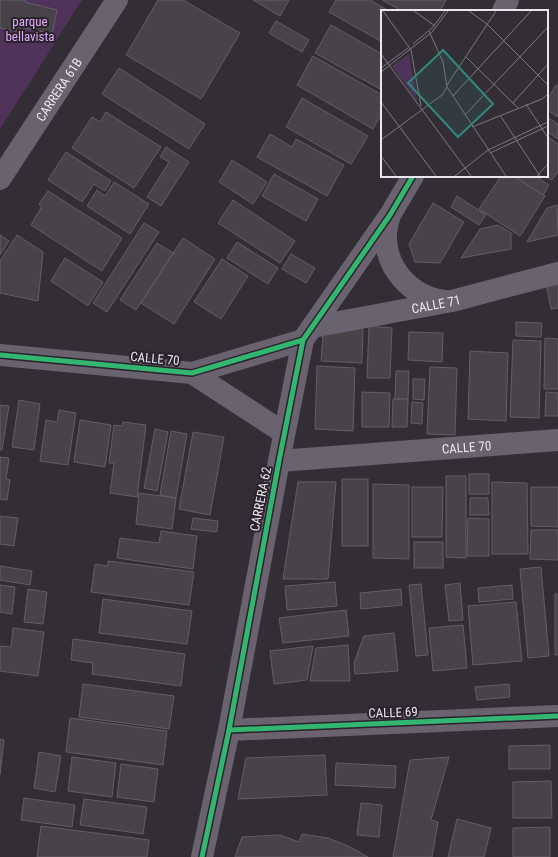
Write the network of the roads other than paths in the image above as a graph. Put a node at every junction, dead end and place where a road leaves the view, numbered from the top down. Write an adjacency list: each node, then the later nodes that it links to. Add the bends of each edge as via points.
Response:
1 (117, 0): 5 (street, CARRERA 61B)
2 (508, 0): 3 (street)
3 (503, 10)
4 (412, 177): 6 (street, CARRERA 62)
5 (0, 179)
6 (390, 216): 8 (street, via 386,233 388,251 394,267 404,282 418,293 434,300); 9 (street, CARRERA 62)
7 (558, 273): 8 (street, CALLE 71)
8 (452, 302): 9 (street, CALLE 71)
9 (307, 333): 11 (street, CALLE 70); 12 (street, CARRERA 62)
10 (0, 355): 11 (street, CALLE 70)
11 (192, 373): 12 (street, CALLE 70)
12 (284, 433): 14 (street, CARRERA 62)
13 (558, 440): 14 (street, CALLE 70)
14 (278, 461): 16 (street, CARRERA 62)
15 (558, 716): 16 (street, CALLE 69)
16 (229, 730): 17 (street, CARRERA 62)
17 (202, 857)

